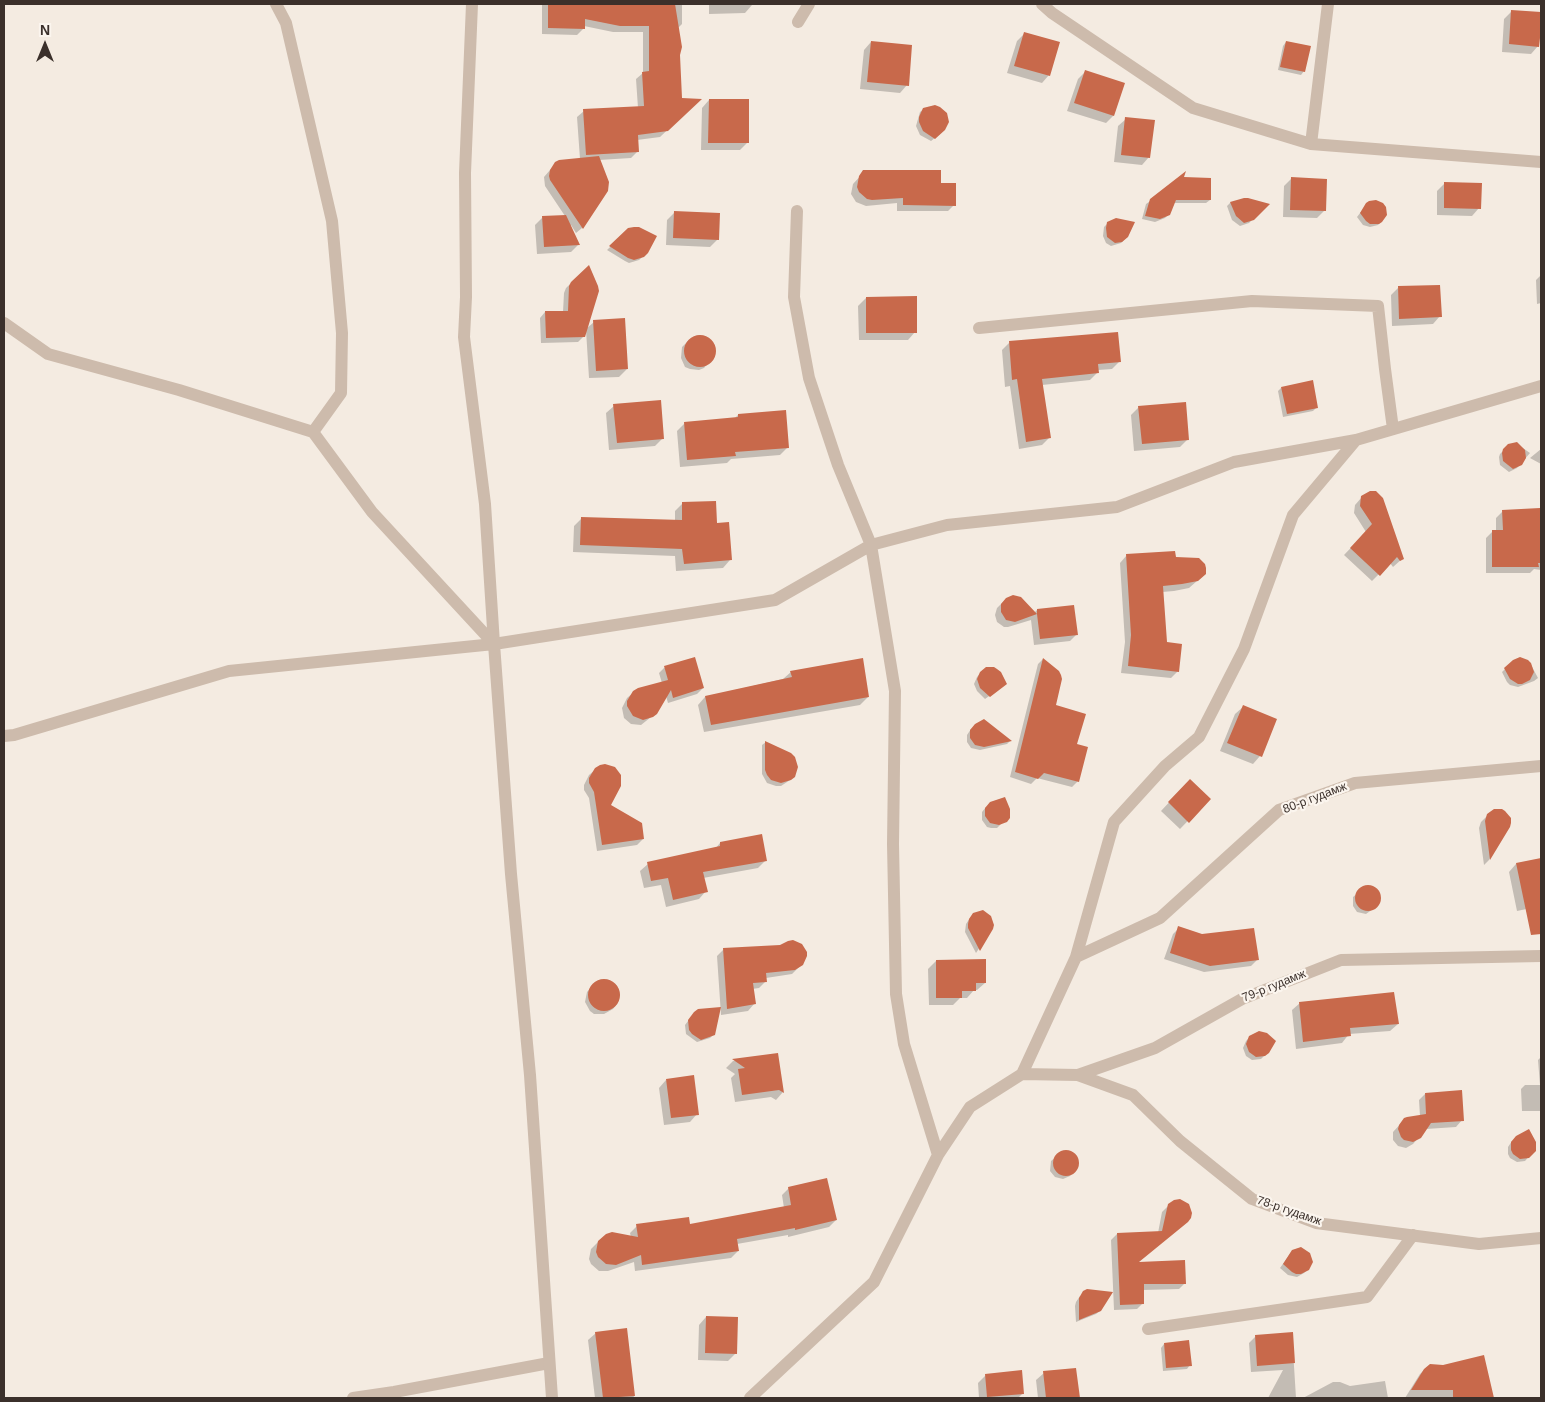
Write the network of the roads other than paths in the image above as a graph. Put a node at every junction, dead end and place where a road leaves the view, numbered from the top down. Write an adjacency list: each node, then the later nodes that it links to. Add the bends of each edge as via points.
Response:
1 (276, 4): 14 (street, via 286,23 332,222 342,333 341,393)
2 (472, 4): 17 (street, via 465,173 464,338 485,504)
3 (809, 4): 6 (street)
4 (1042, 4): 7 (street, via 1193,108)
5 (1328, 4): 7 (street)
6 (798, 22)
7 (1311, 144): 8 (street)
8 (1541, 162)
9 (797, 212): 16 (street, via 794,297 809,378 838,465)
10 (4, 323): 14 (street, via 48,354)
11 (978, 328): 13 (street, via 1252,301 1378,306)
12 (1541, 386): 13 (street)
13 (1393, 429): 15 (street)
14 (313, 432): 17 (street, via 372,512)
15 (1356, 440): 16 (street, via 1234,462 1117,507 947,525); 21 (street, via 1293,515 1244,649 1199,737 1165,766 1114,822)
16 (871, 545): 17 (street, via 775,600); 24 (street, via 895,691 893,844 896,994 904,1044)
17 (494, 644): 18 (street, via 229,671); 28 (street, via 530,1075)
18 (4, 736)
19 (1541, 766): 21 (street, 80-р гудамж, via 1355,783 1280,810 1160,918)
20 (1541, 956): 23 (street, 79-р гудамж, via 1341,960 1242,999 1155,1048)
21 (1076, 957): 22 (street)
22 (1022, 1074): 23 (street, 79-р гудамж); 24 (street, via 970,1107)
23 (1078, 1075): 25 (street, 78-р гудамж, via 1133,1095 1180,1141 1252,1199 1316,1223)
24 (938, 1155): 31 (street, via 874,1282)
25 (1413, 1236): 26 (street, 78-р гудамж, via 1479,1244); 27 (street, via 1367,1296)
26 (1541, 1238)
27 (1148, 1328)
28 (549, 1363): 29 (street); 30 (street)
29 (353, 1398)
30 (552, 1398)
31 (750, 1398)

